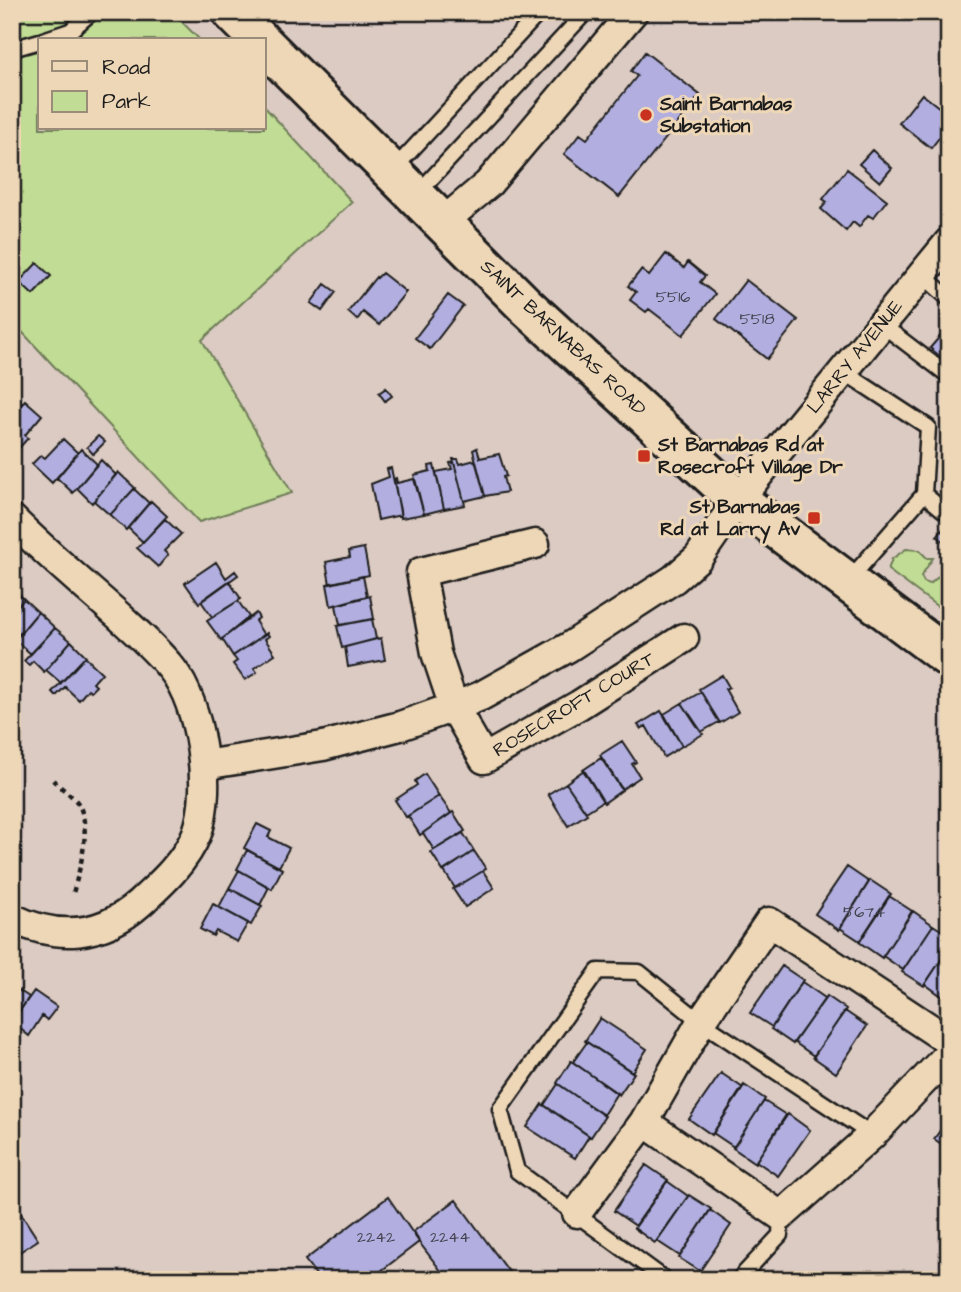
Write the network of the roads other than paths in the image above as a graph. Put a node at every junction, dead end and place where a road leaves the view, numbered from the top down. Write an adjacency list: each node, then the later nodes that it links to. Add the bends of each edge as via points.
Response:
1 (92, 12): 6 (lane, via 70,30)
2 (232, 12): 7 (main road)
3 (540, 12): 11 (lane)
4 (586, 12): 11 (lane)
5 (634, 12): 12 (street, via 488,184)
6 (50, 38)
7 (258, 38)
8 (38, 42): 10 (lane)
9 (266, 46): 11 (main road, SAINT BARNABAS ROAD)
10 (12, 49)
11 (404, 184): 12 (main road, SAINT BARNABAS ROAD)
12 (443, 222): 20 (main road, SAINT BARNABAS ROAD, via 580,358)
13 (949, 242): 14 (street, LARRY AVENUE)
14 (922, 274): 15 (lane); 16 (street, LARRY AVENUE)
15 (949, 299)
16 (881, 324): 17 (street, LARRY AVENUE); 18 (lane)
17 (844, 372): 19 (lane, via 928,427); 20 (street, LARRY AVENUE)
18 (949, 376)
19 (924, 494): 21 (lane, via 943,510); 24 (lane)
20 (738, 500): 24 (main road, SAINT BARNABAS ROAD); 27 (street, LARRY AVENUE, via 698,558 674,579 569,647)
21 (949, 503)
22 (12, 519): 28 (street, via 174,671 196,724)
23 (536, 544): 27 (street, ROSECROFT COURT, via 421,572 436,653)
24 (846, 583): 26 (main road, SAINT BARNABAS ROAD)
25 (684, 638): 27 (street, ROSECROFT COURT, via 484,760)
26 (948, 656)
27 (454, 707): 28 (street, LARRY AVENUE, via 323,747)
28 (204, 765): 29 (street, via 197,834 160,885 126,915 82,933 42,930)
29 (12, 918)
30 (701, 1022): 31 (street, via 769,922); 33 (street); 34 (lane); 35 (lane, via 639,972 598,971 500,1109 517,1171)
31 (949, 1041)
32 (949, 1054): 34 (street)
33 (644, 1122): 35 (street); 36 (street)
34 (872, 1135): 36 (street)
35 (577, 1213): 37 (lane)
36 (781, 1216): 38 (lane, via 780,1235)
37 (666, 1280)
38 (738, 1280)

